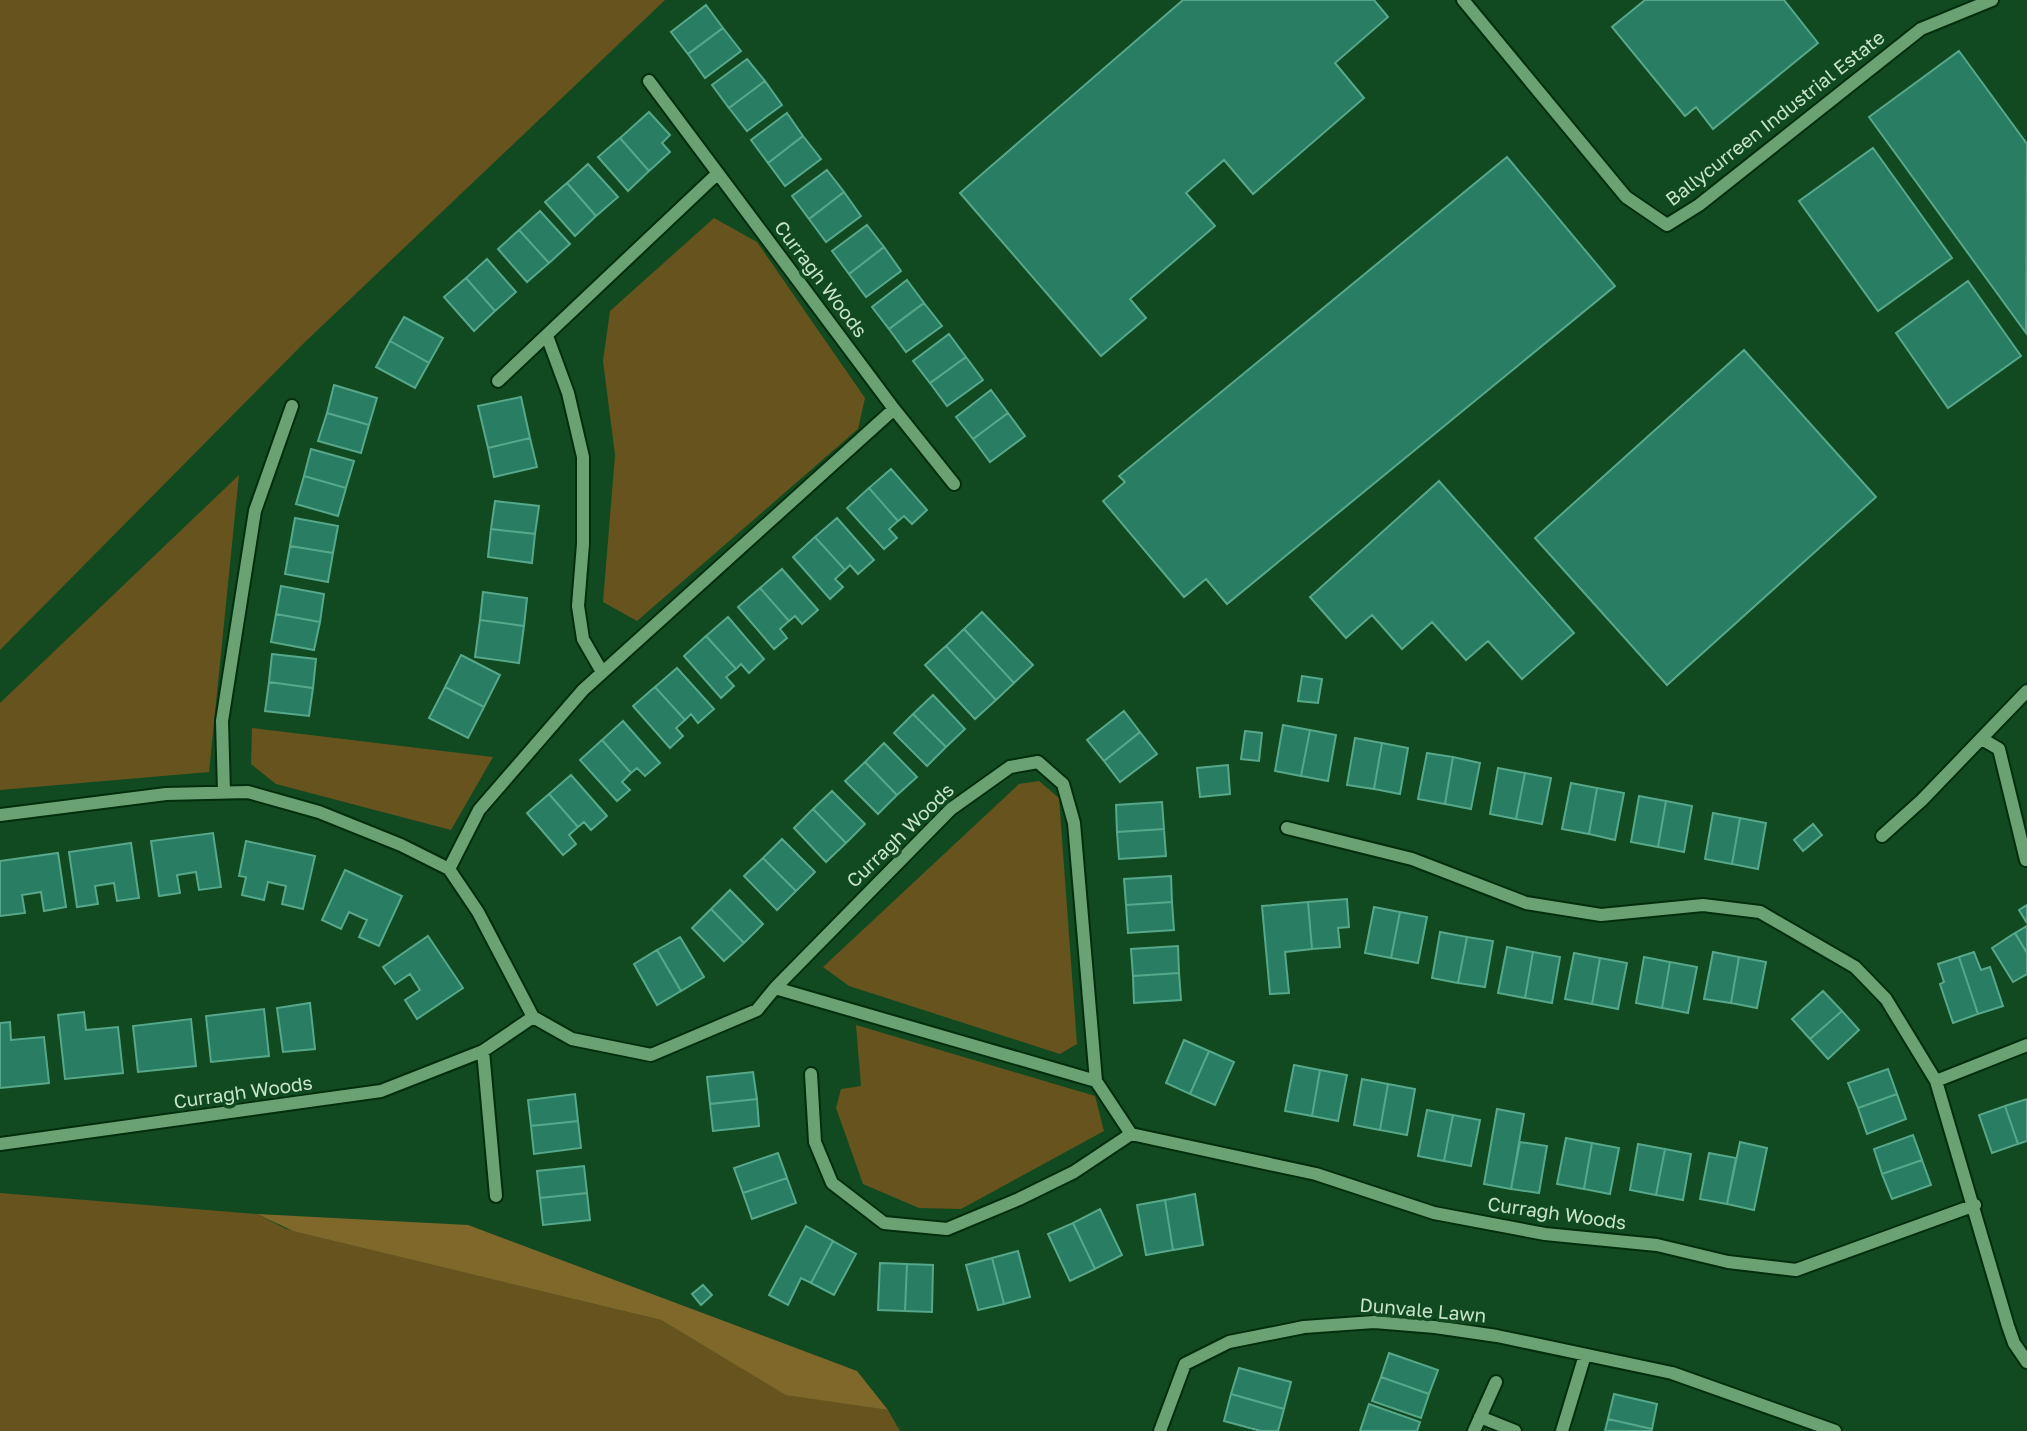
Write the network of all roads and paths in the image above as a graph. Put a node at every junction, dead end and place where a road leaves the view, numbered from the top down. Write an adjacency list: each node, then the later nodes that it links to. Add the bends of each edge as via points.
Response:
1 (1463, 0): 2 (street, Ballycurreen Industrial Estate, via 1626,197 1667,225 1699,205 1921,29)
2 (1992, 0)
3 (649, 81): 4 (street, Curragh Woods)
4 (717, 174): 5 (street); 8 (street, Curragh Woods)
5 (547, 336): 6 (street); 10 (street, via 568,393 583,457 578,606 583,639)
6 (498, 381)
7 (292, 407): 13 (street, via 255,511 222,721)
8 (894, 409): 9 (street, Curragh Woods); 10 (street)
9 (954, 484)
10 (602, 672): 18 (street, via 479,810)
11 (2027, 691): 12 (street)
12 (1982, 739): 16 (street); 17 (street, via 1999,749)
13 (224, 792): 14 (street, via 166,794); 18 (street, via 248,792 319,812)
14 (0, 815)
15 (1287, 828): 25 (street, via 1412,859 1526,903 1601,915 1703,905 1760,912 1855,967 1886,999)
16 (1882, 836)
17 (2026, 860)
18 (449, 869): 20 (street, via 478,912)
19 (775, 988): 20 (street, Curragh Woods, via 757,1010 651,1055 572,1039); 24 (street); 24 (street, Curragh Woods, via 951,809 1010,767 1038,762 1063,784 1074,823)
20 (533, 1017): 22 (street, Curragh Woods)
21 (2027, 1045): 25 (street)
22 (483, 1051): 27 (street, Curragh Woods, via 382,1091); 28 (street)
23 (811, 1074): 26 (street, via 815,1142 832,1183 884,1223 947,1229 1079,1169)
24 (1096, 1081): 26 (street, Curragh Woods)
25 (1936, 1081): 29 (street)
26 (1131, 1135): 29 (street, Curragh Woods, via 1316,1174 1434,1213 1796,1270)
27 (0, 1144)
28 (496, 1196)
29 (1975, 1205): 31 (street, via 2008,1326)
30 (1586, 1355): 34 (street, Dunvale Lawn, via 1435,1327 1374,1322 1304,1326 1229,1342 1185,1364); 37 (street); 38 (street, Dunvale Lawn, via 1672,1373)
31 (2027, 1362)
32 (1496, 1382): 33 (street)
33 (1480, 1418): 35 (street); 36 (street)
34 (1160, 1431)
35 (1474, 1431)
36 (1515, 1431)
37 (1562, 1431)
38 (1835, 1431)

